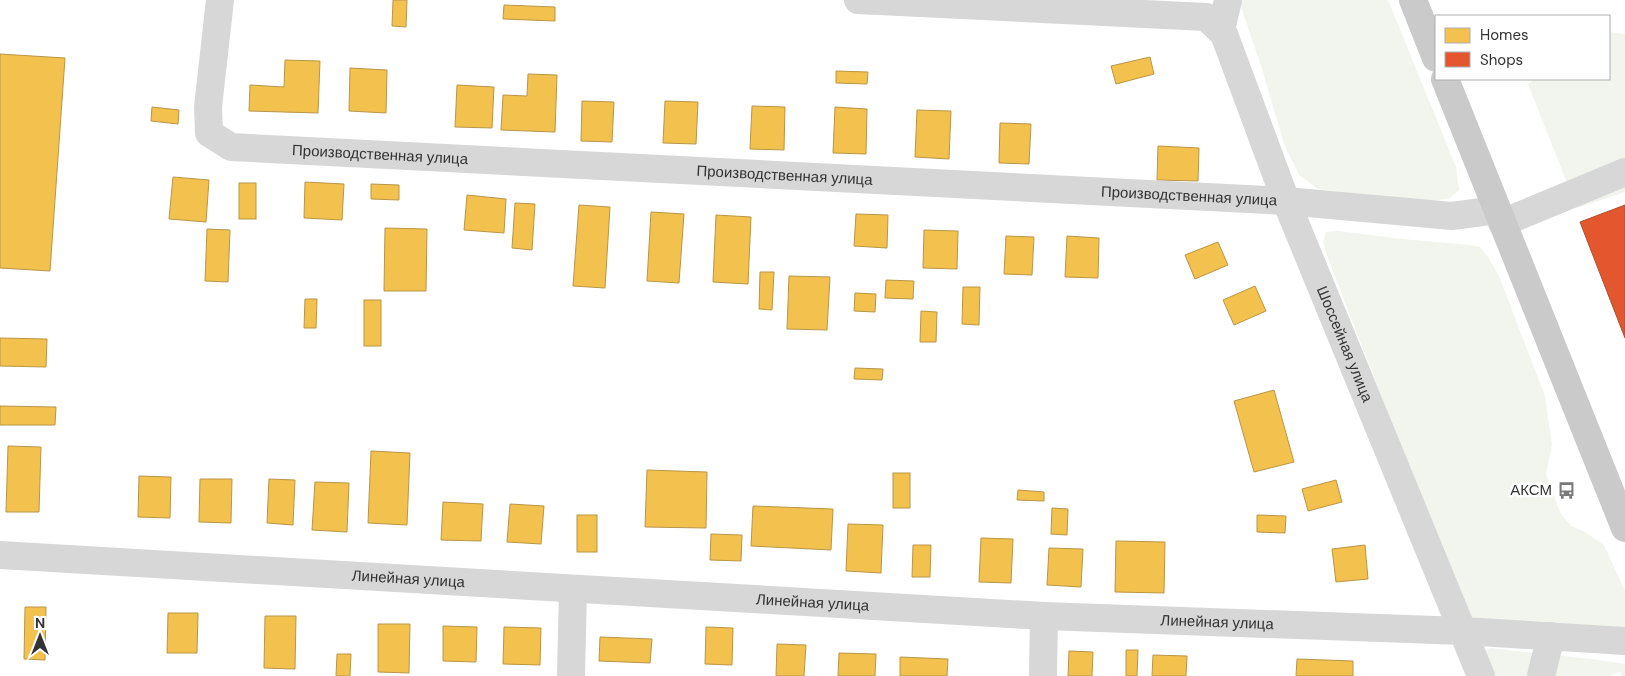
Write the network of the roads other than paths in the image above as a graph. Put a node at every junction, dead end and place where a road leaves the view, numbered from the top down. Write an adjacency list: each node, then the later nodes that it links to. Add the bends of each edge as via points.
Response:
1 (220, 0): 10 (street, Производственная улица, via 208,107 209,133 232,147)
2 (858, 0): 5 (street)
3 (1228, 0): 6 (street)
4 (1413, 0): 7 (main road)
5 (1164, 8): 6 (street)
6 (1214, 24): 10 (street, Шоссейная улица, via 1224,34)
7 (1435, 55)
8 (1445, 80): 11 (main road)
9 (1625, 172): 11 (street, Производственная улица)
10 (1286, 201): 11 (street, Производственная улица, via 1452,216); 16 (street, Шоссейная улица)
11 (1499, 217): 12 (main road)
12 (1625, 528)
13 (0, 555): 14 (street, Линейная улица)
14 (574, 589): 15 (street, Линейная улица); 19 (street)
15 (1044, 616): 16 (street, Линейная улица); 20 (street)
16 (1463, 631): 17 (street, Линейная улица); 21 (street, Шоссейная улица)
17 (1551, 636): 18 (street, Линейная улица); 22 (street)
18 (1625, 641)
19 (571, 676)
20 (1043, 676)
21 (1481, 676)
22 (1541, 676)

